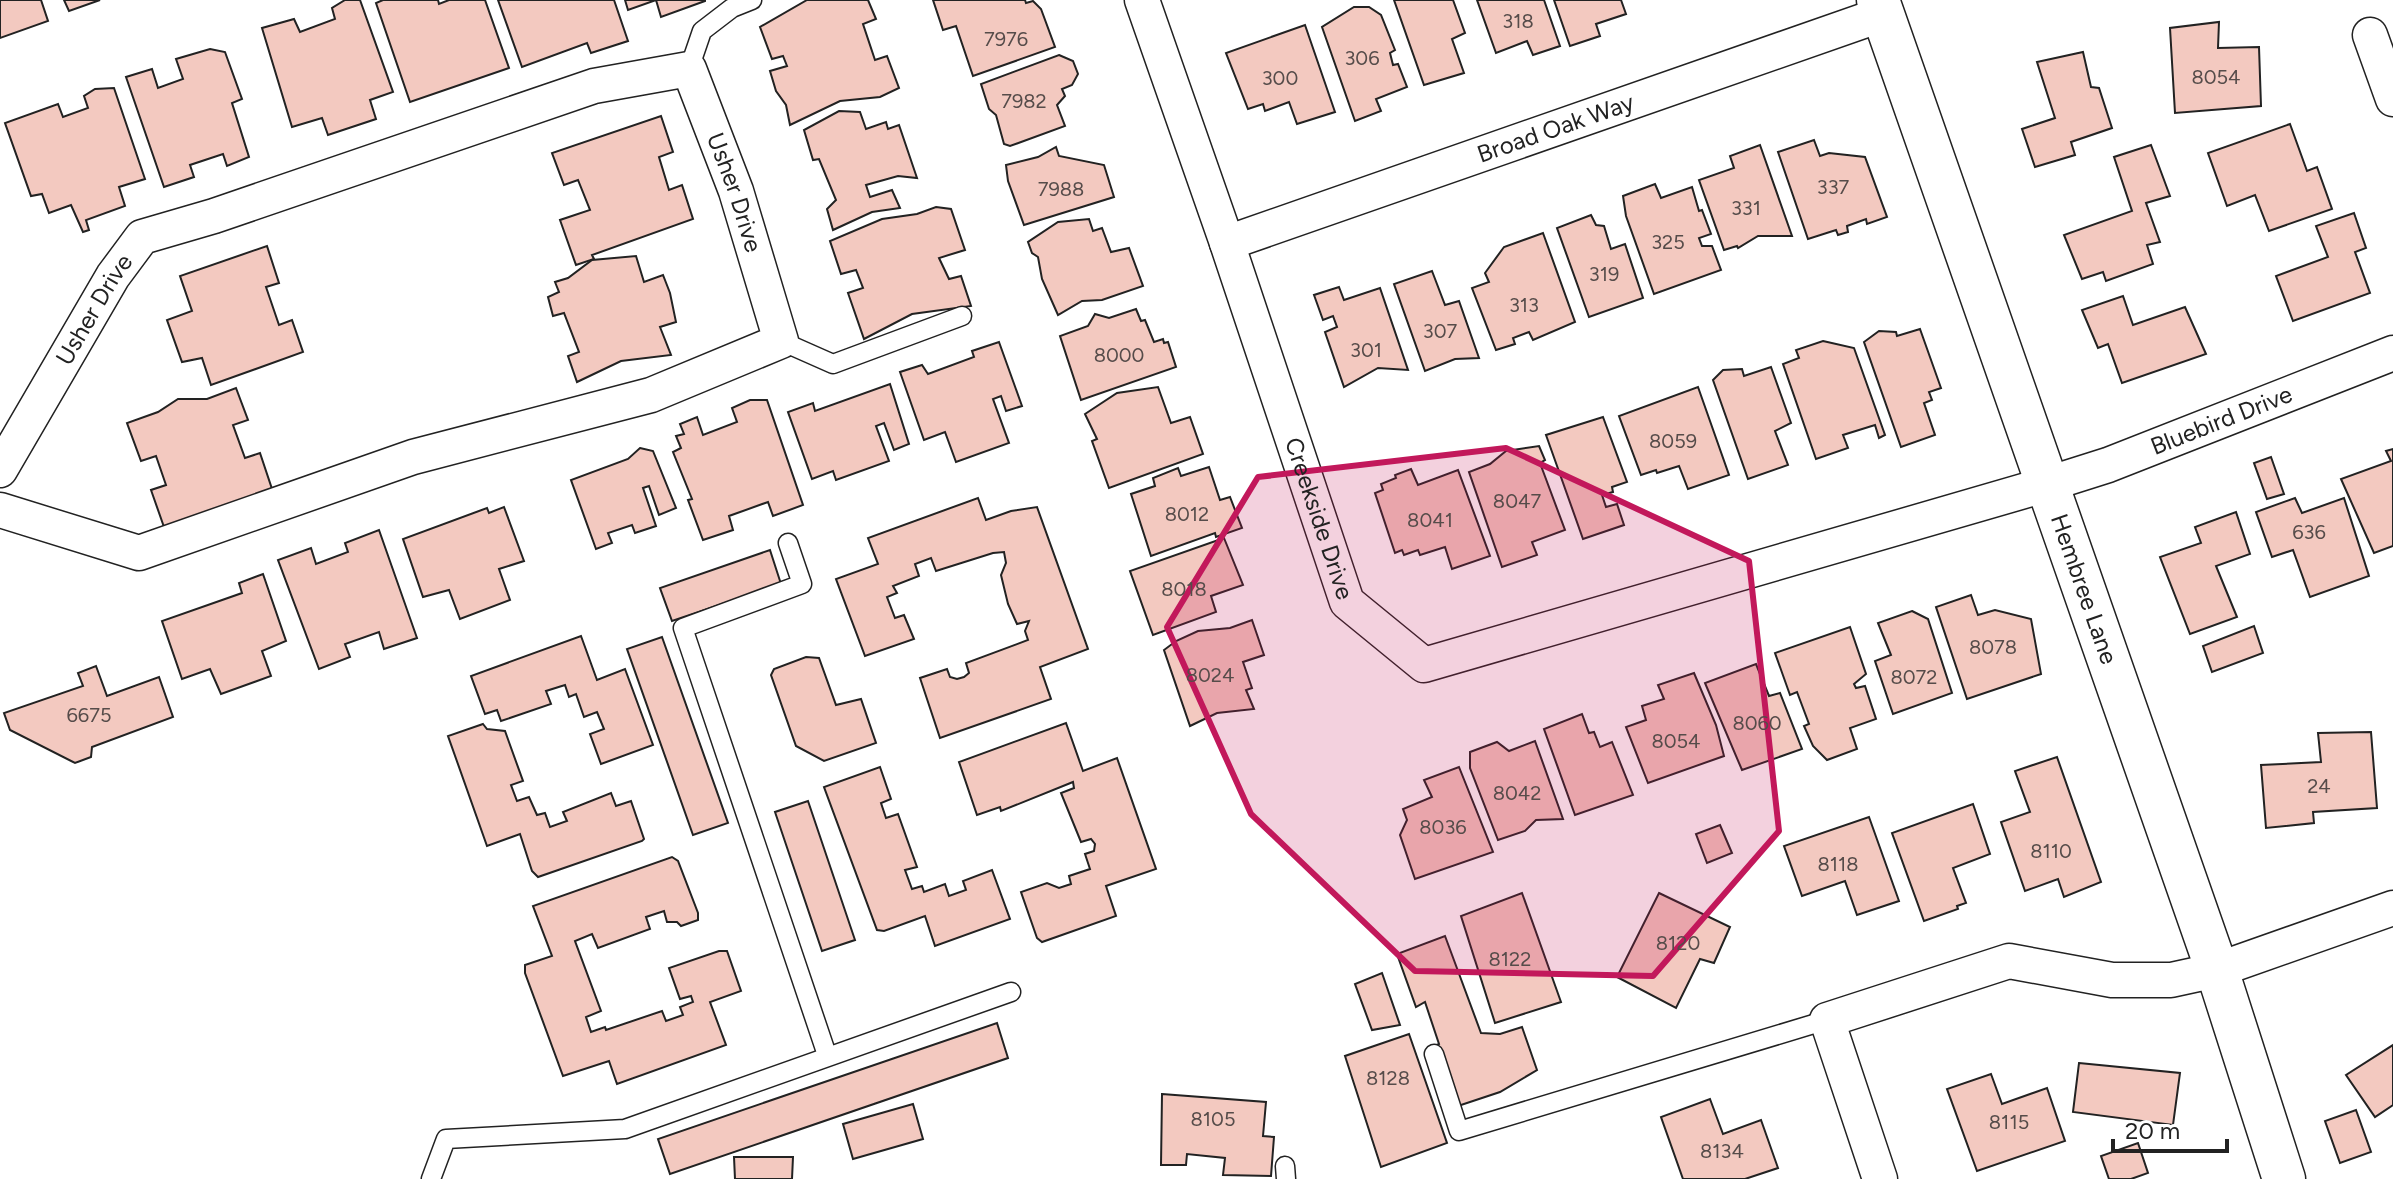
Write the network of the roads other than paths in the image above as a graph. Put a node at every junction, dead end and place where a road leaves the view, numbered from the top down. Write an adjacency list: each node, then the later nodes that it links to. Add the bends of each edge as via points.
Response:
1 (752, 0): 5 (lane, via 702,31)
2 (1142, 0): 7 (street, Creekside Drive)
3 (1881, 7): 7 (street, Broad Oak Way); 12 (street, Hembree Lane)
4 (2370, 35): 6 (street)
5 (689, 69): 9 (street, Usher Drive, via 736,191); 11 (street, Usher Drive, via 594,86 142,237 113,276)
6 (2393, 99)
7 (1227, 243): 12 (street, Creekside Drive, via 1347,602 1424,665)
8 (962, 316): 9 (lane, via 833,364)
9 (781, 341): 13 (street, via 651,395 413,457 139,553)
10 (2393, 353): 12 (street, Bluebird Drive)
11 (0, 470)
12 (2048, 484): 16 (street, Hembree Lane)
13 (0, 510)
14 (788, 543): 20 (lane, via 802,584 683,628)
15 (2393, 908): 16 (street)
16 (2217, 970): 18 (street, via 2171,980 2112,980 2009,961); 23 (street, Hembree Lane)
17 (1011, 992): 20 (lane)
18 (1827, 1020): 19 (lane, via 1459,1131); 22 (street)
19 (1434, 1054)
20 (827, 1055): 21 (lane, via 625,1129 446,1139)
21 (431, 1179)
22 (1880, 1179)
23 (2284, 1179)

